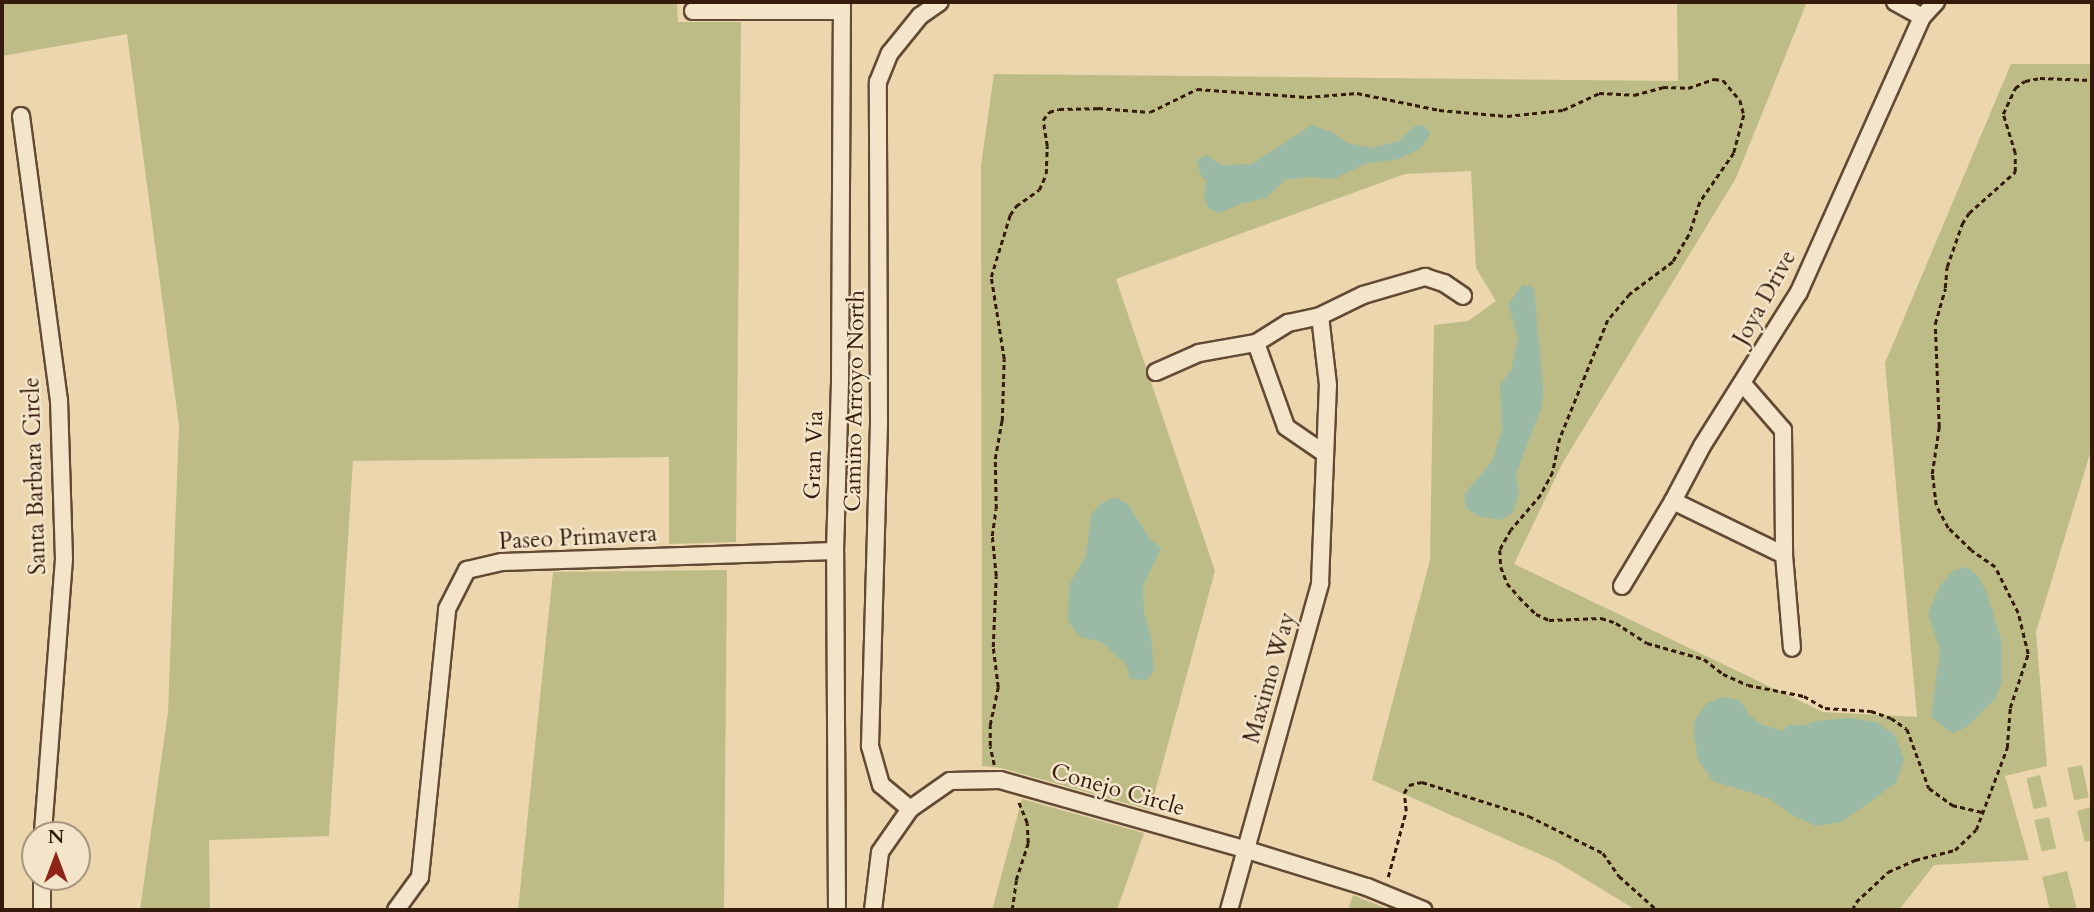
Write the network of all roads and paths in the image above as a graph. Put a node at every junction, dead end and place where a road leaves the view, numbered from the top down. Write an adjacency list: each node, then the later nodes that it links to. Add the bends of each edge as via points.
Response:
1 (940, 2): 21 (street, Camino Arroyo North, via 920,16 890,53 878,82 879,422 870,746 881,785)
2 (1895, 2): 6 (street)
3 (1936, 2): 6 (street)
4 (842, 7): 5 (street); 16 (street, Gran Via)
5 (693, 11)
6 (1922, 17): 13 (street, Joya Drive, via 1799,292)
7 (2092, 80): 22 (path, via 2040,78 2025,81 2010,95 2003,114 2015,153 2015,173 1962,224 1935,324 1939,427 1932,474 1936,505 1948,528 1996,567 2018,613 2028,654 2010,708 2007,748)
8 (21, 116): 23 (street, Santa Barbara Circle, via 59,414 64,559)
9 (1463, 296): 10 (street, via 1425,277 1363,295)
10 (1320, 316): 11 (street, via 1288,323); 14 (street, Maximo Way, via 1328,384)
11 (1256, 343): 12 (street, via 1199,353); 14 (street, via 1286,427)
12 (1156, 372)
13 (1742, 384): 15 (street, Joya Drive); 17 (street, via 1783,430)
14 (1324, 453): 24 (street, Maximo Way, via 1320,583)
15 (1673, 501): 17 (street); 18 (street, Joya Drive)
16 (835, 551): 28 (street, Paseo Primavera, via 502,562 467,570 447,609 420,877); 29 (street, Gran Via)
17 (1784, 555): 19 (street)
18 (1622, 586)
19 (1792, 648)
20 (1005, 781): 21 (street, Conejo Circle, via 950,781); 22 (path, via 989,746 998,687 992,536 995,459 1004,399 1004,359 991,277 1010,215 1039,190 1046,174 1048,146 1043,120 1049,112 1098,108 1150,111 1197,89 1307,97 1357,93 1439,110 1507,116 1563,110 1599,93 1634,95 1663,87 1688,88 1714,79 1723,80 1740,100 1744,115 1734,153 1700,202 1689,235 1673,262 1630,294 1608,320 1560,438 1553,472 1505,540 1501,567 1519,597 1549,620 1601,618 1647,643 1704,659 1748,685 1804,696 1825,708 1891,718 1907,729 1929,788 1952,805); 24 (street, Conejo Circle); 31 (path, via 1018,800 1028,843)
21 (910, 809): 30 (street, Conejo Circle, via 880,852)
22 (1983, 812): 35 (path, via 1976,830 1955,850 1888,872)
23 (44, 821)
24 (1244, 849): 26 (street, Conejo Circle); 32 (street, Maximo Way)
25 (42, 891): 27 (street)
26 (1382, 893): 33 (street, Conejo Circle); 34 (path, via 1399,844 1406,811 1404,793 1409,785 1422,782 1529,816 1603,853 1619,876)
27 (42, 910)
28 (396, 910)
29 (837, 910)
30 (873, 910)
31 (1012, 910)
32 (1229, 910)
33 (1423, 910)
34 (1657, 910)
35 (1852, 910)

